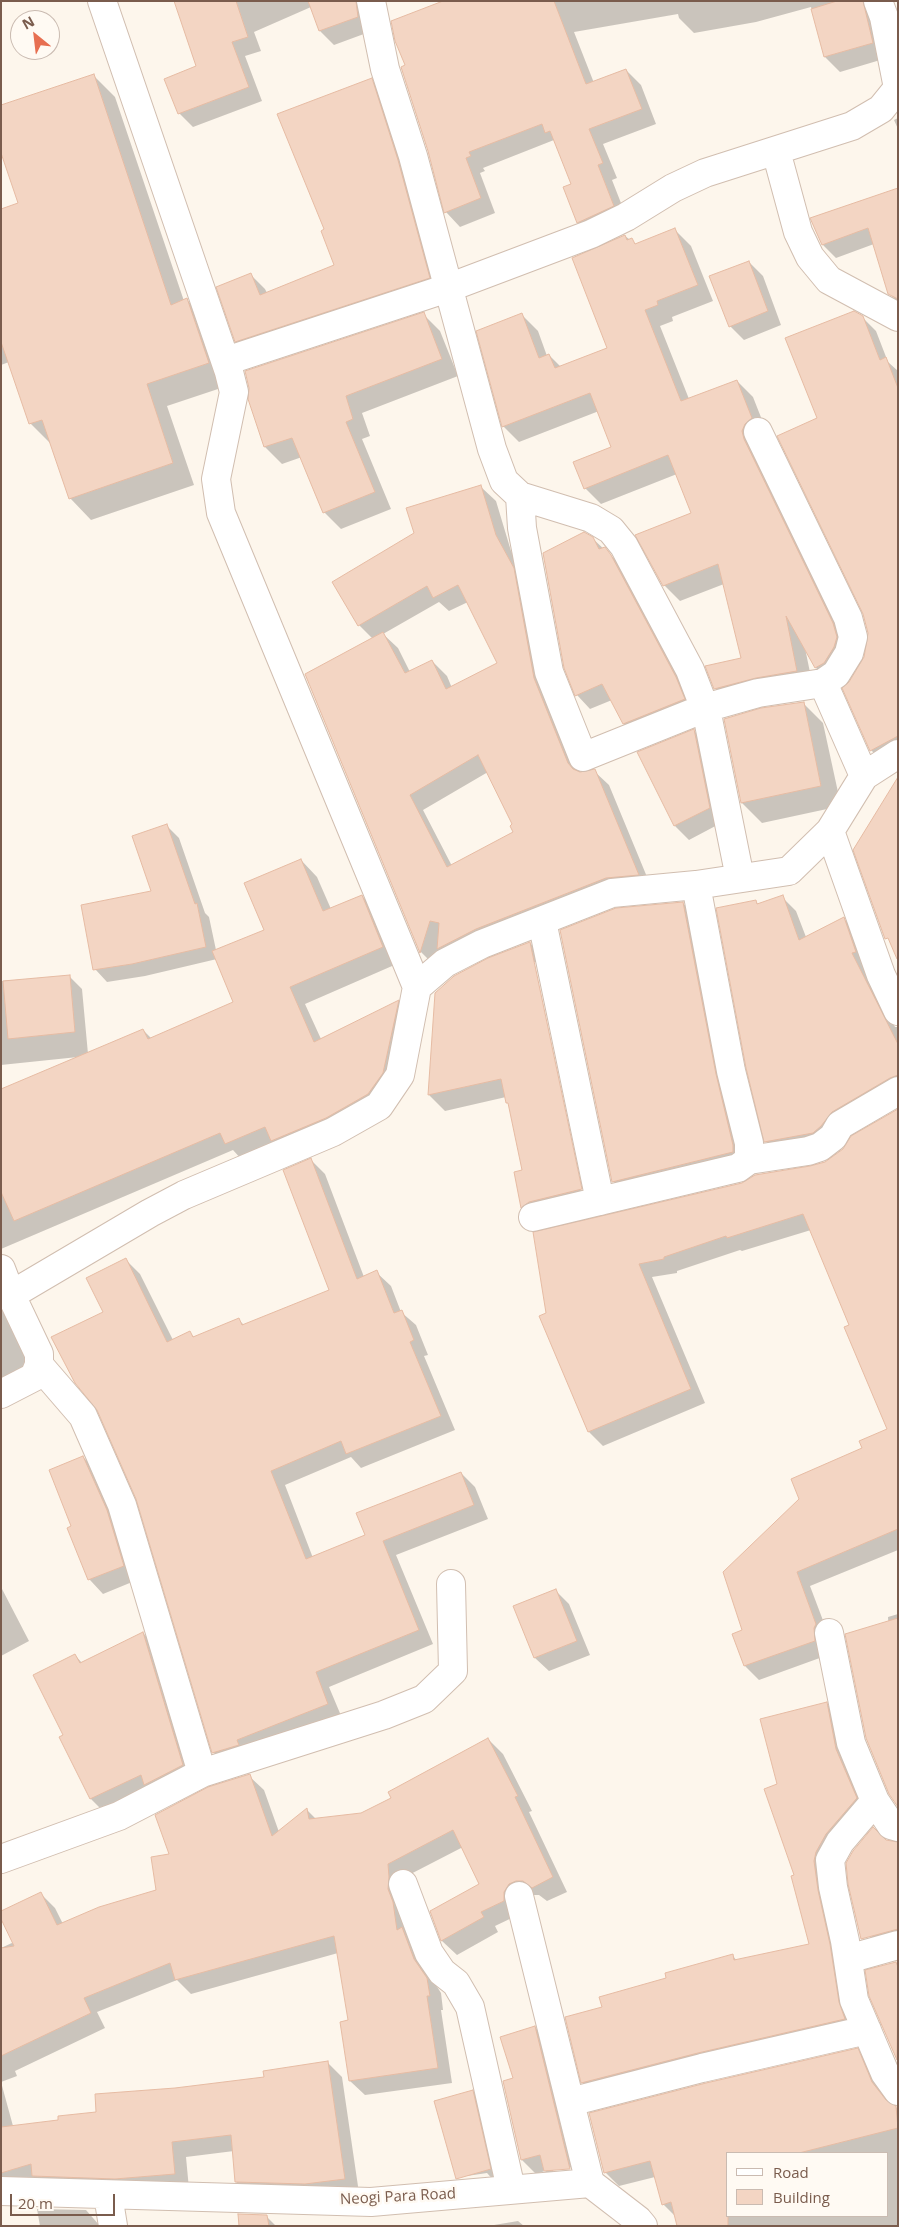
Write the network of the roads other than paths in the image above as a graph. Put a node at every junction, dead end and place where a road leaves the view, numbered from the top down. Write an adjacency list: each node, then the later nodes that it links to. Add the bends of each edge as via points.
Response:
1 (102, 1): 7 (street)
2 (371, 1): 5 (street, via 385,69 413,156)
3 (878, 1): 4 (street, via 898,88 881,110 852,126)
4 (776, 150): 5 (street, via 705,173 591,234); 6 (street, via 798,232 810,257 828,280)
5 (448, 288): 7 (street); 9 (street, via 492,449 504,481)
6 (898, 317)
7 (226, 361): 18 (street, via 234,392 216,479 222,513)
8 (758, 432): 10 (street, via 848,618 853,637 849,653 836,674)
9 (520, 496): 11 (street, via 592,518 611,530 624,546 685,662); 11 (street, via 522,528 546,663 583,757)
10 (824, 683): 11 (street, via 758,693); 13 (street)
11 (705, 708): 15 (street)
12 (898, 754): 13 (street)
13 (864, 776): 14 (street)
14 (830, 831): 15 (street, via 789,871); 19 (street, via 881,975)
15 (740, 878): 16 (street)
16 (696, 885): 17 (street, via 612,893); 21 (street, via 731,1071 749,1144)
17 (542, 921): 18 (street, via 482,944 445,963); 22 (street)
18 (417, 987): 25 (street, via 400,1076 380,1106 333,1132 176,1200)
19 (898, 1011)
20 (898, 1091): 21 (street, via 840,1125 833,1137 820,1147 808,1152)
21 (749, 1160): 22 (street, via 738,1168)
22 (600, 1201): 23 (street)
23 (533, 1217)
24 (1, 1269): 25 (street)
25 (10, 1295): 26 (street, via 39,1354)
26 (39, 1366): 27 (street, via 34,1377); 30 (street, via 83,1416 122,1505)
27 (1, 1394)
28 (451, 1584): 30 (street, via 453,1670 424,1699 384,1715)
29 (829, 1633): 31 (street, via 852,1742)
30 (202, 1773): 33 (street, via 119,1816)
31 (875, 1801): 32 (street, via 891,1824); 37 (street, via 840,1842 830,1860)
32 (898, 1827)
33 (1, 1859)
34 (403, 1884): 42 (street, via 429,1953 442,1972 456,1983 470,2007)
35 (519, 1896): 40 (street)
36 (898, 1945): 37 (street)
37 (848, 1959): 38 (street, via 854,2000)
38 (867, 2030): 39 (street, via 885,2073); 40 (street)
39 (898, 2091)
40 (570, 2102): 41 (street)
41 (590, 2183): 42 (street, Neogi Para Road); 46 (street)
42 (511, 2189): 44 (street, Neogi Para Road, via 371,2202)
43 (1, 2192): 44 (street, Neogi Para Road)
44 (108, 2195): 45 (street)
45 (114, 2226)
46 (643, 2226)

